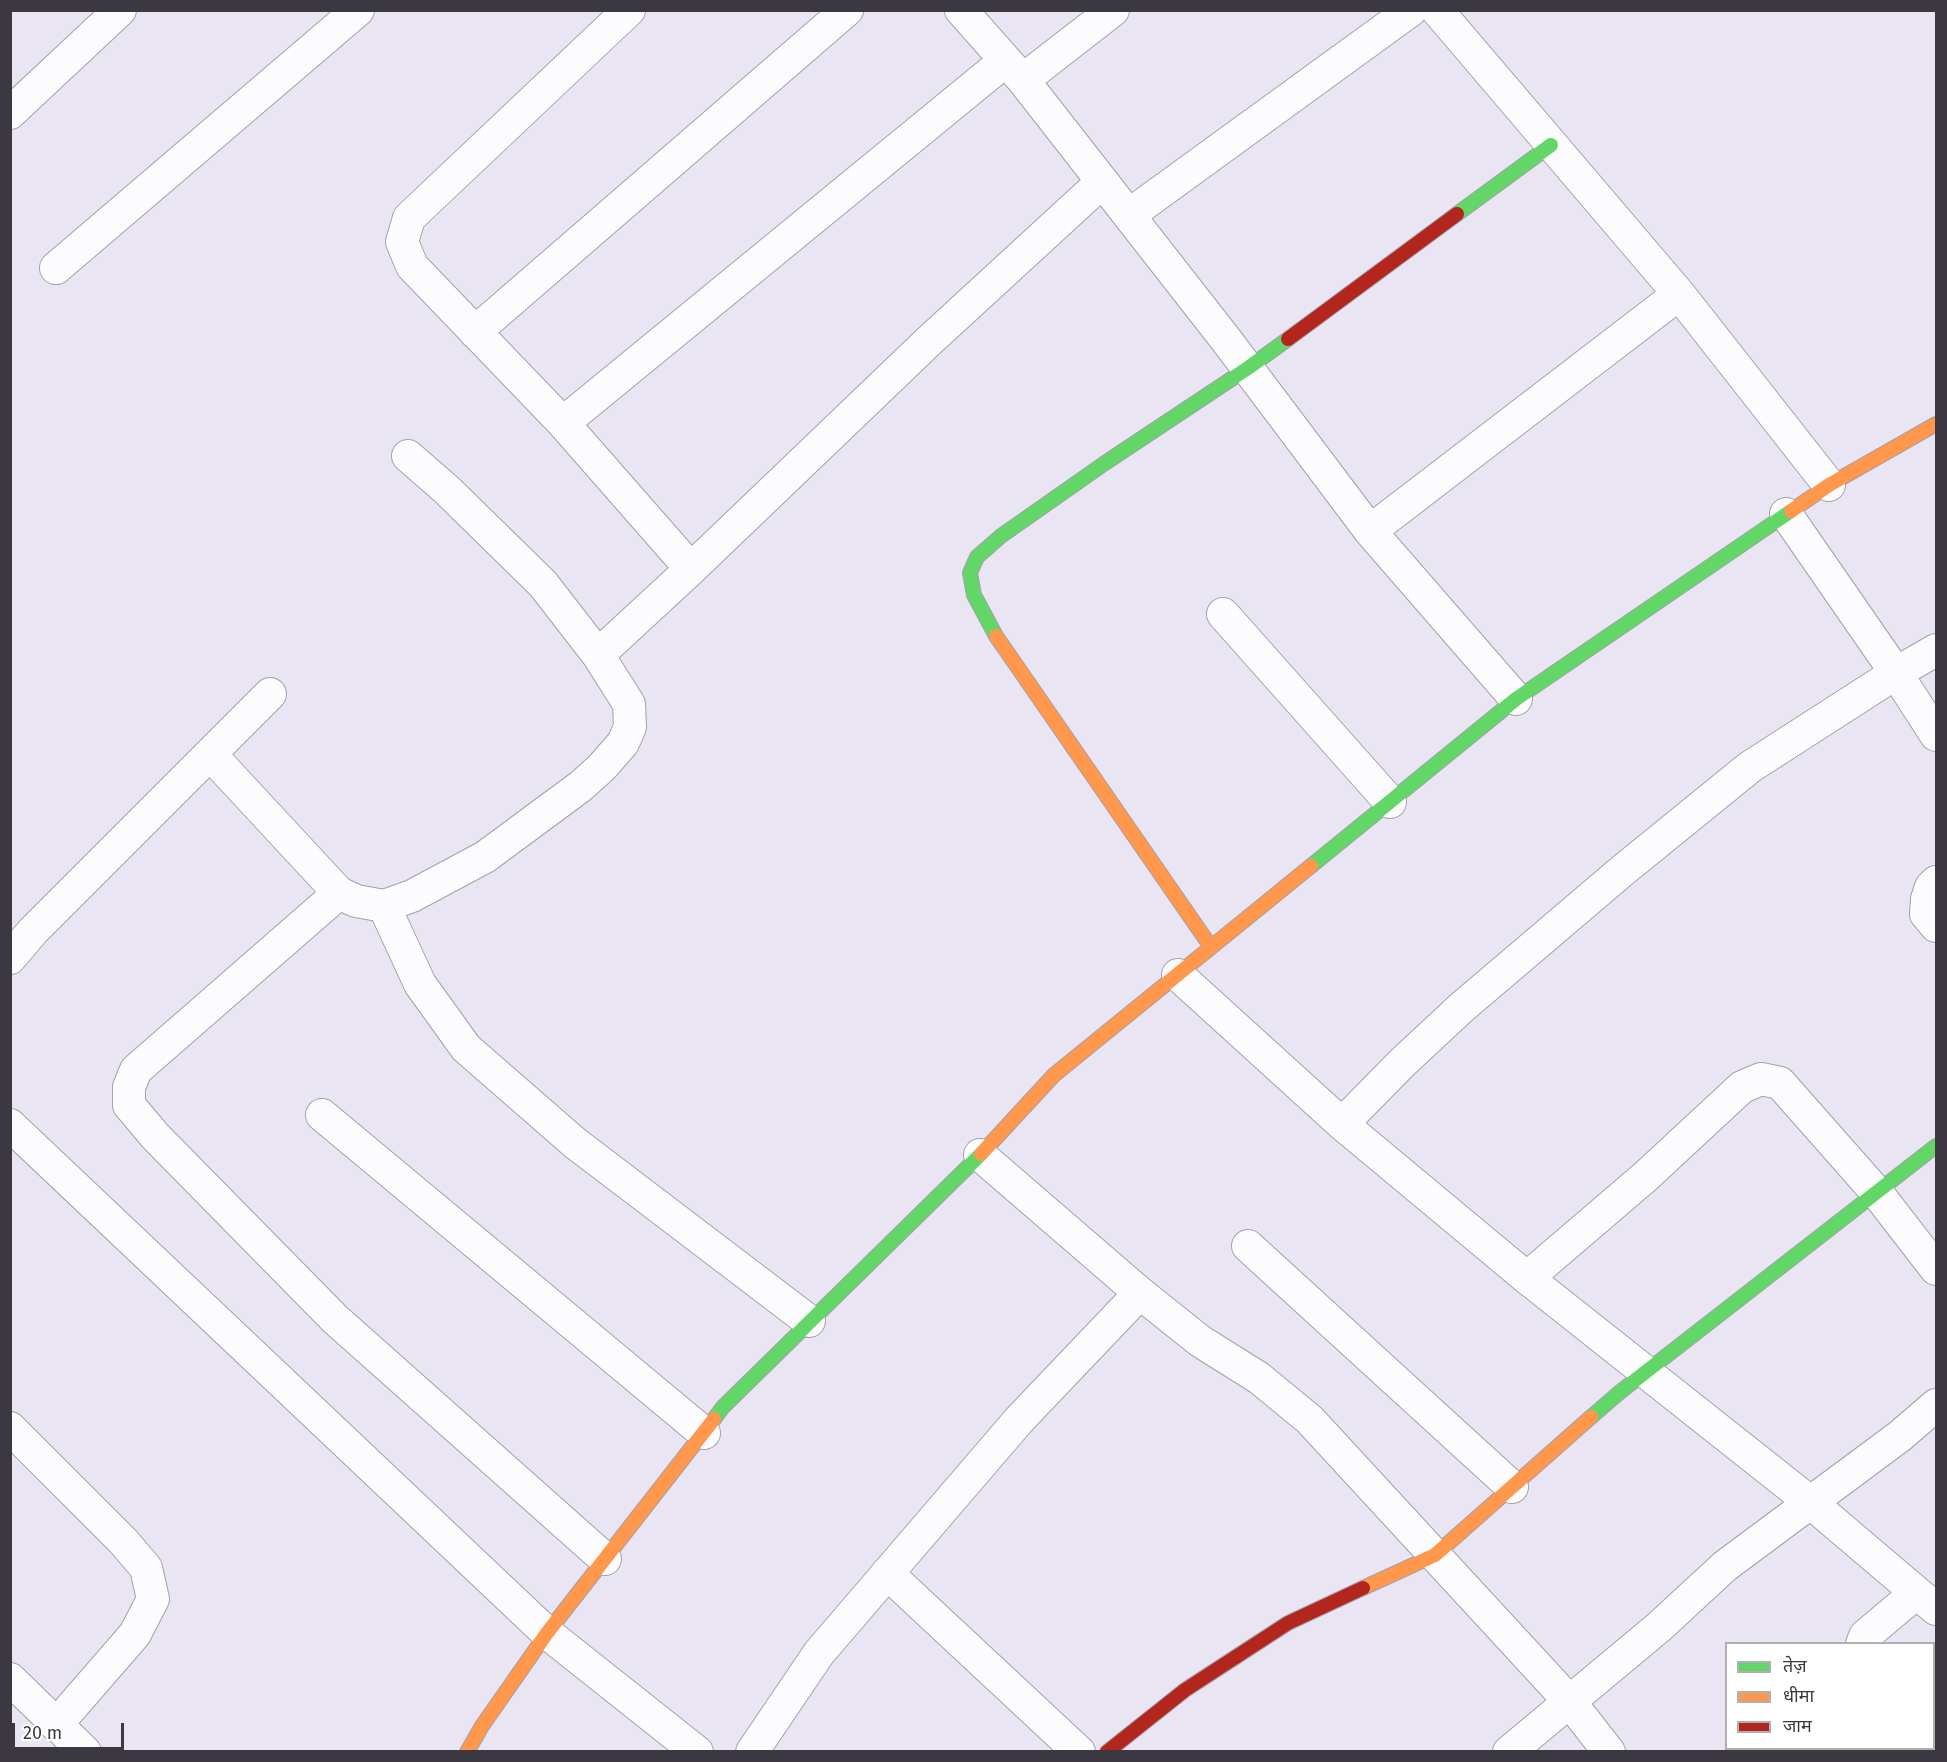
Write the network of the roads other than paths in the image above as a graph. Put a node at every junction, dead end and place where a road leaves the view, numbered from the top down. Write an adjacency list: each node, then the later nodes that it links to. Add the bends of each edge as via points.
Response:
1 (120, 10): 10 (street)
2 (358, 10): 14 (street)
3 (629, 10): 16 (street, via 409,218 402,242 412,266)
4 (847, 10): 16 (street)
5 (962, 10): 9 (street)
6 (1113, 10): 9 (street)
7 (1411, 10): 13 (street)
8 (1437, 10): 11 (street)
9 (1014, 71): 12 (street); 18 (street)
10 (10, 113)
11 (1551, 145): 15 (street); 17 (street)
12 (1102, 182): 13 (street); 24 (street)
13 (1129, 215): 17 (street)
14 (56, 268)
15 (1679, 294): 21 (street); 23 (street)
16 (475, 332): 18 (street)
17 (1248, 368): 23 (street); 38 (street, via 1001,536 977,557 970,573 974,595 1000,644)
18 (563, 423): 24 (street)
19 (1936, 424): 21 (street)
20 (408, 456): 27 (street, via 543,584)
21 (1829, 485): 22 (street)
22 (1786, 514): 28 (street); 30 (street)
23 (1370, 531): 30 (street)
24 (691, 569): 27 (street)
25 (1223, 614): 33 (street)
26 (1936, 650): 28 (street)
27 (598, 655): 36 (street, via 629,704 630,727 623,743 581,786 485,857 412,896)
28 (1896, 673): 31 (street); 42 (street, via 1750,767 1622,871 1461,1008)
29 (270, 694): 32 (street)
30 (1516, 699): 33 (street)
31 (1936, 735)
32 (210, 754): 35 (street); 39 (street)
33 (1390, 802): 38 (street)
34 (1936, 882): 37 (street, via 1927,899 1926,914)
35 (339, 892): 36 (street, via 356,901); 59 (street, via 136,1070 129,1087 129,1105 335,1319)
36 (384, 906): 51 (street, via 420,984 466,1048 575,1143)
37 (1936, 926)
38 (1211, 947): 40 (street)
39 (10, 957)
40 (1178, 975): 42 (street); 45 (street, via 1054,1075)
41 (322, 1115): 55 (street)
42 (1342, 1124): 49 (street)
43 (10, 1125): 62 (street)
44 (1936, 1146): 46 (street)
45 (980, 1155): 50 (street); 51 (street)
46 (1878, 1194): 48 (street); 49 (street, via 1780,1083 1761,1079 1742,1087 1646,1177); 52 (street)
47 (1248, 1246): 56 (street)
48 (1936, 1269)
49 (1527, 1278): 52 (street)
50 (1140, 1293): 58 (street, via 1310,1419); 60 (street, via 1019,1420)
51 (809, 1321): 55 (street, via 723,1407)
52 (1647, 1374): 56 (street, via 1620,1392); 57 (street)
53 (1936, 1405): 57 (street)
54 (10, 1428): 66 (street, via 146,1568 153,1599 135,1634)
55 (704, 1433): 59 (street)
56 (1512, 1487): 58 (street)
57 (1810, 1502): 61 (street); 65 (street, via 1725,1566)
58 (1435, 1555): 65 (street); 72 (street, via 1287,1623 1185,1690)
59 (605, 1559): 62 (street)
60 (887, 1573): 70 (street, via 819,1653); 71 (street)
61 (1926, 1601): 63 (street, via 1865,1636)
62 (548, 1633): 68 (street); 69 (street)
63 (1863, 1642)
64 (10, 1679): 66 (street)
65 (1570, 1702): 73 (street); 74 (street)
66 (56, 1725): 67 (street)
67 (86, 1752)
68 (467, 1752)
69 (697, 1752)
70 (752, 1752)
71 (1079, 1752)
72 (1107, 1752)
73 (1509, 1752)
74 (1609, 1752)

